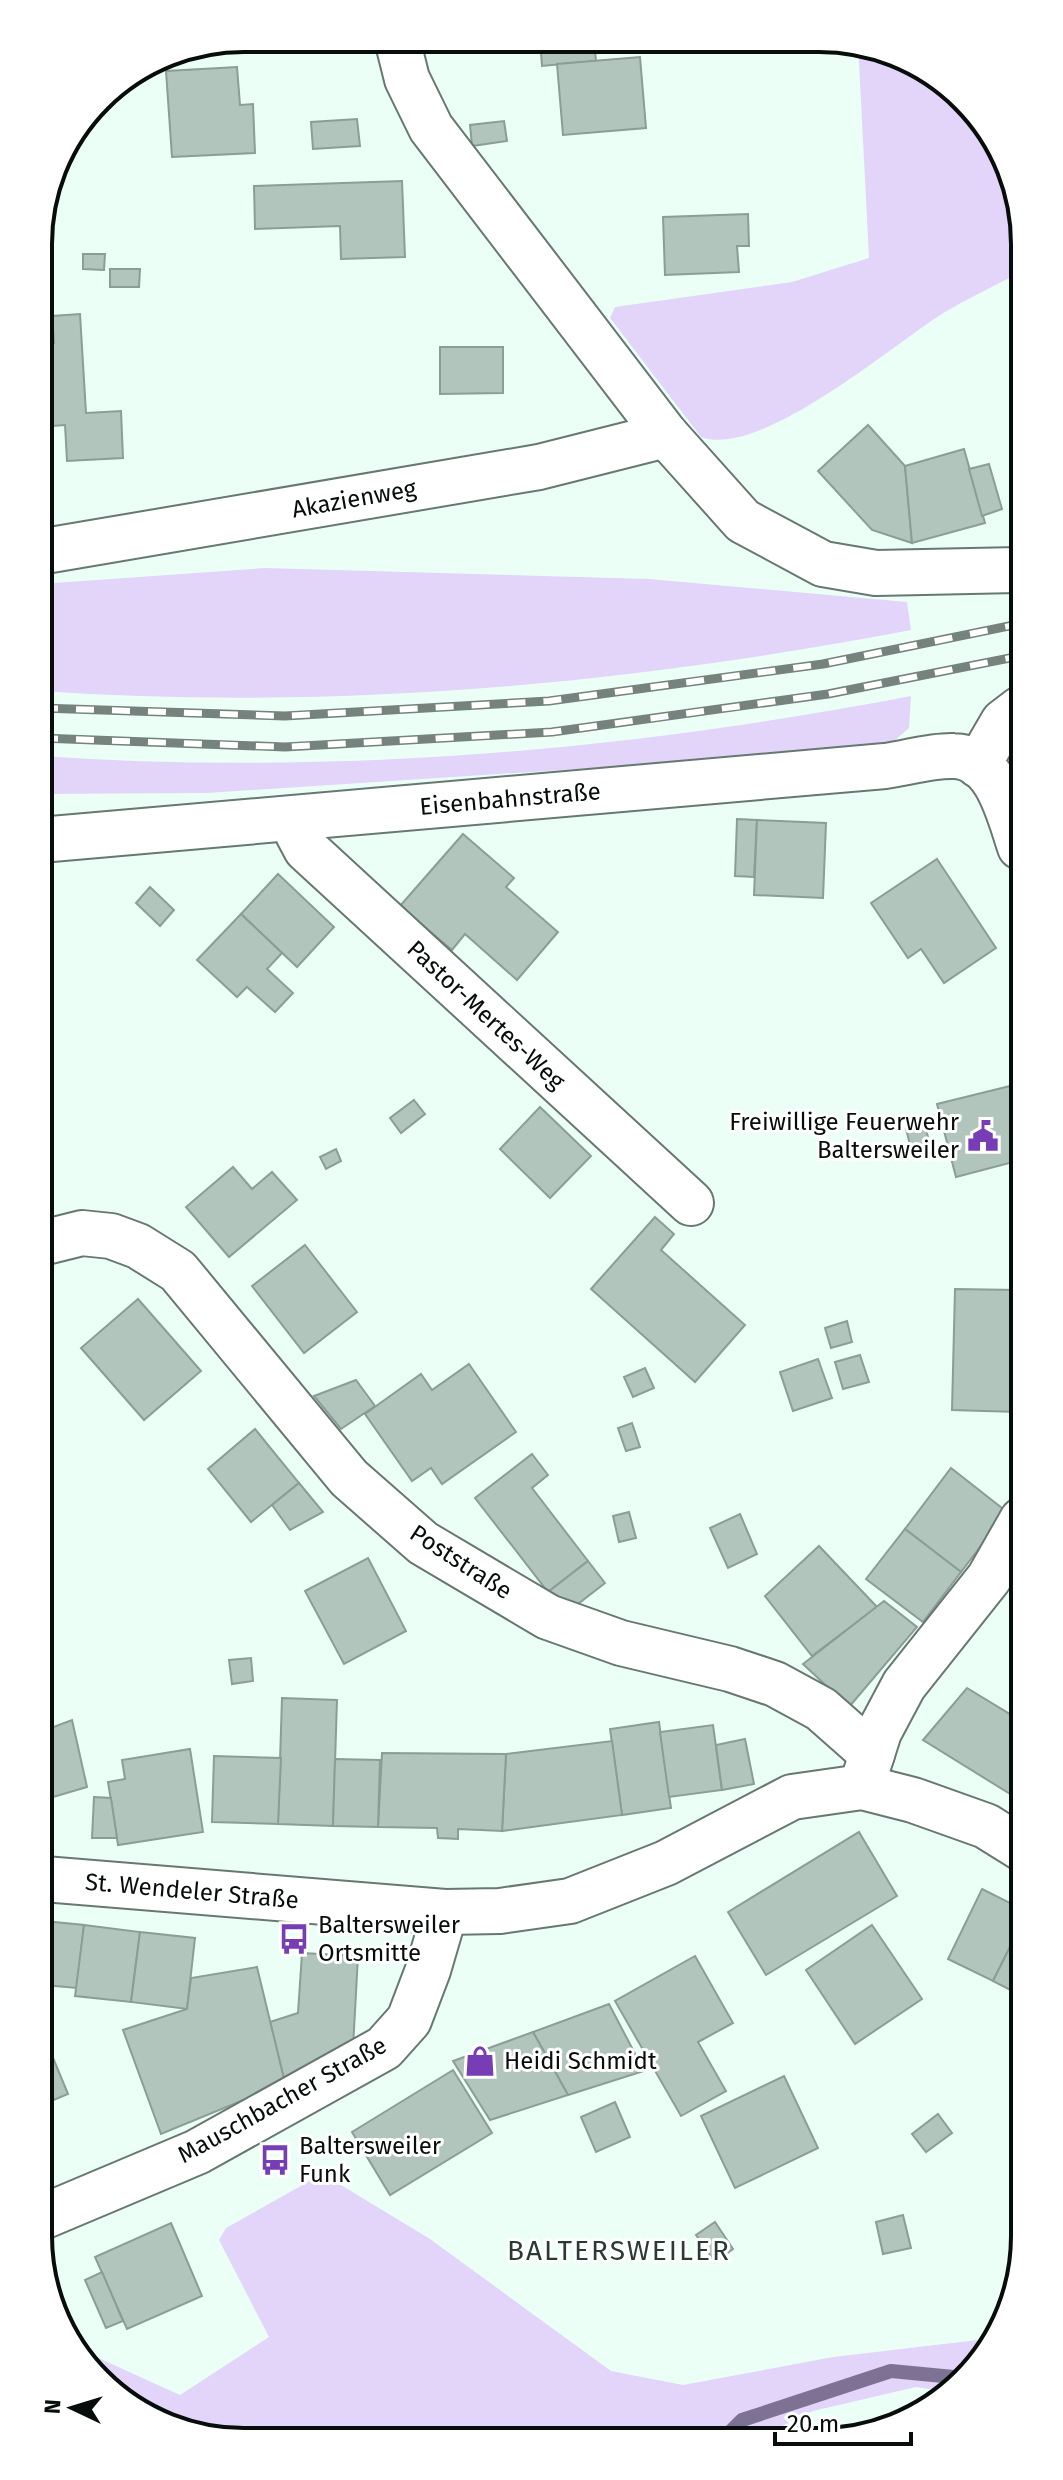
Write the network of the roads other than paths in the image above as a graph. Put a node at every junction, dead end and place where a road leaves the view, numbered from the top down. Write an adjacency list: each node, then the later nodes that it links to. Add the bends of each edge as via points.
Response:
1 (400, 52): 2 (street, via 431,128)
2 (666, 435): 3 (street, Akazienweg, via 539,467); 4 (street, via 743,521 823,564 876,573)
3 (52, 550)
4 (1011, 570)
5 (1011, 716): 6 (street)
6 (978, 765): 7 (street, Eisenbahnstraße, via 956,756); 8 (street, via 999,787)
7 (295, 818): 9 (street, Eisenbahnstraße); 10 (street, Pastor-Mertes-Weg, via 306,849)
8 (1011, 821)
9 (52, 839)
10 (691, 1203)
11 (52, 1240): 13 (street, Poststraße, via 82,1233 111,1236 178,1271 349,1478 423,1543 548,1617 621,1643 775,1684 821,1709)
12 (1011, 1539): 13 (street, via 989,1578 904,1685 879,1732)
13 (867, 1771): 14 (street, St. Wendeler Straße, via 913,1800 986,1826); 16 (street, St. Wendeler Straße, via 792,1797 666,1863 570,1901)
14 (1011, 1842)
15 (52, 1880): 16 (street, St. Wendeler Straße)
16 (445, 1912): 17 (street, Mauschbacher Straße, via 409,2020 384,2048 197,2152)
17 (52, 2213)

